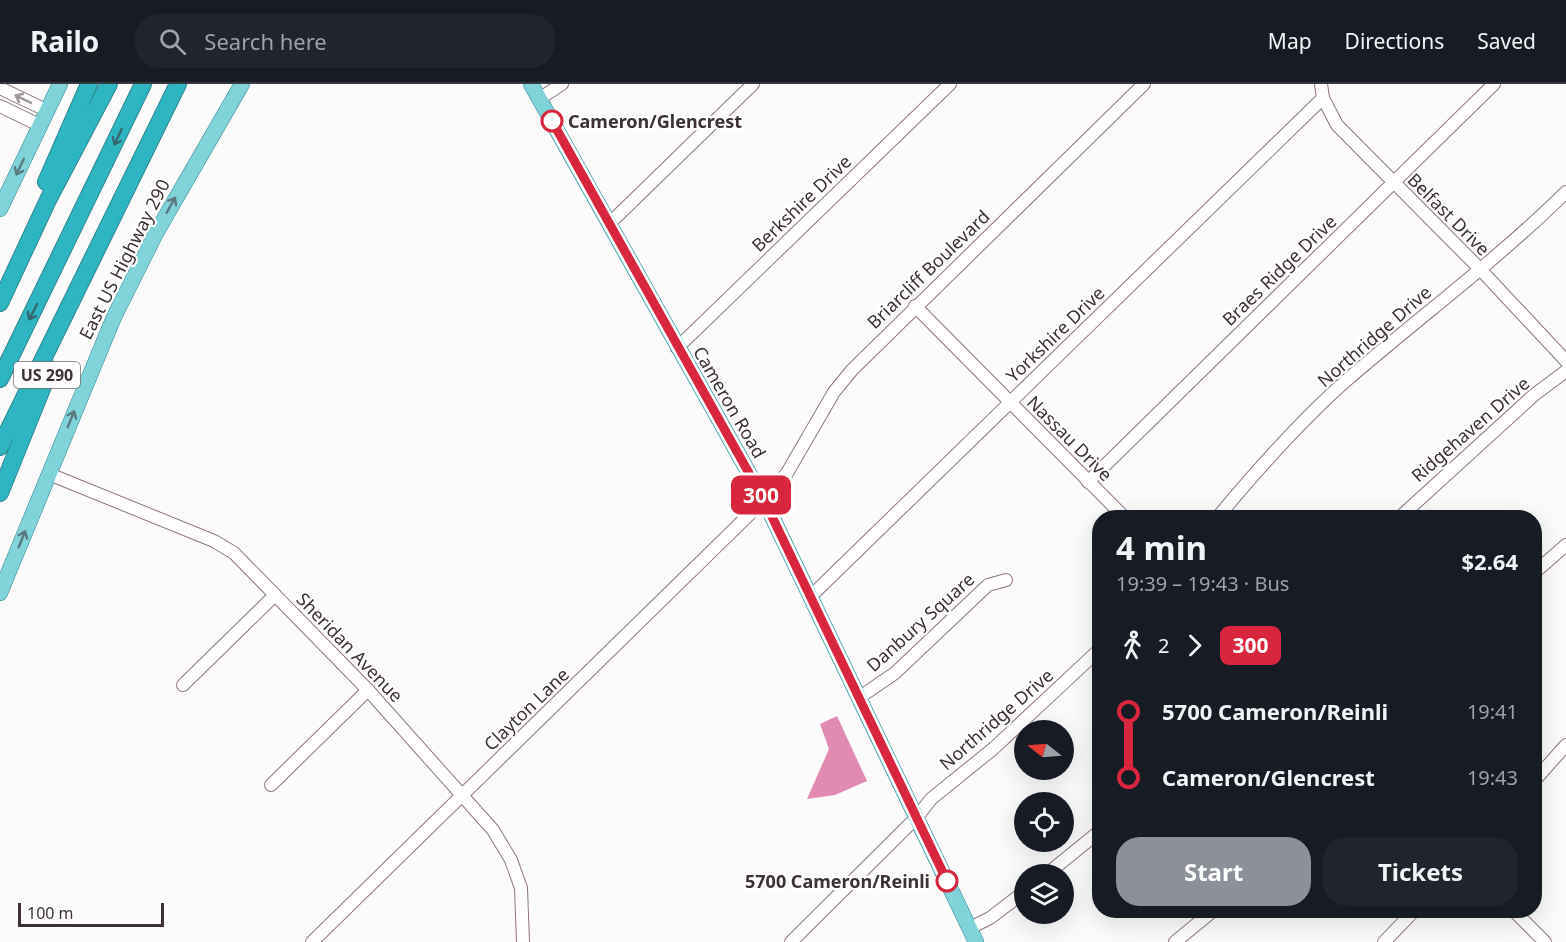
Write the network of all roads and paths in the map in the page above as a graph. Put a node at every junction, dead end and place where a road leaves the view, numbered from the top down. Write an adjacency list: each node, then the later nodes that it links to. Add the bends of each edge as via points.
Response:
1 (60, 84): 18 (main road)
2 (89, 84): 25 (highway)
3 (109, 84): 26 (highway)
4 (143, 84): 31 (highway, one-way to 31)
5 (178, 84): 23 (highway, US 290)
6 (242, 84): 34 (main road, East US Highway 290, one-way to 6, via 138,268)
7 (531, 84): 16 (main road, Cameron Road)
8 (562, 84): 16 (street)
9 (753, 84): 22 (street)
10 (950, 84): 28 (street, Berkshire Drive)
11 (1144, 84): 27 (street, Briarcliff Boulevard)
12 (1321, 84): 15 (street, Belfast Drive)
13 (1494, 84): 19 (street, Braes Ridge Drive)
14 (0, 88): 18 (street, one-way to 14)
15 (1323, 98): 19 (street, Belfast Drive, via 1337,125); 32 (street, Yorkshire Drive)
16 (539, 99): 22 (main road, Cameron Road)
17 (0, 106): 18 (street)
18 (43, 118): 21 (main road, one-way to 21)
19 (1394, 184): 24 (street, Belfast Drive); 35 (street, Braes Ridge Drive)
20 (1566, 192): 24 (street, Northridge Drive)
21 (0, 209)
22 (609, 224): 28 (main road, Cameron Road)
23 (94, 257): 33 (highway); 36 (highway, US 290)
24 (1480, 269): 29 (street, Belfast Drive); 39 (street, Northridge Drive, via 1346,381)
25 (0, 296)
26 (0, 303)
27 (915, 306): 32 (street, Nassau Drive); 37 (street, Briarcliff Boulevard, via 834,392 792,465)
28 (677, 348): 37 (main road, Cameron Road)
29 (1566, 361)
30 (1566, 371): 40 (street, Ridgehaven Drive, via 1534,395)
31 (0, 380)
32 (1009, 403): 35 (street, Nassau Drive); 46 (street, Yorkshire Drive)
33 (0, 447)
34 (49, 474): 44 (main road, East US Highway 290, one-way to 34); 45 (street, Sheridan Avenue, via 222,544)
35 (1088, 482): 38 (street, Nassau Drive)
36 (0, 493)
37 (764, 500): 46 (main road, Cameron Road); 54 (street, Clayton Lane)
38 (1117, 510)
39 (1224, 510)
40 (1408, 510)
41 (1566, 545): 42 (street)
42 (1542, 566)
43 (1006, 580): 50 (street, Danbury Square, via 988,585 895,673)
44 (0, 593)
45 (275, 595): 48 (street); 49 (street, Sheridan Avenue)
46 (811, 596): 50 (main road, Cameron Road)
47 (1092, 656): 55 (street, Northridge Drive, via 994,748 931,799)
48 (183, 686)
49 (368, 690): 53 (street); 54 (street, Sheridan Avenue)
50 (860, 697): 55 (main road, Cameron Road)
51 (1566, 745): 52 (street)
52 (1542, 772)
53 (271, 785)
54 (463, 794): 63 (street, Clayton Lane); 64 (street, Sheridan Avenue, via 493,830 511,860 521,888)
55 (917, 817): 62 (main road, Cameron Road); 65 (street, Northridge Drive)
56 (1092, 837): 57 (street)
57 (1059, 864)
58 (1014, 900): 62 (street)
59 (1204, 918): 66 (street)
60 (1407, 918): 67 (street)
61 (1521, 918): 68 (street)
62 (973, 935)
63 (312, 942)
64 (523, 942)
65 (790, 942)
66 (1175, 942)
67 (1384, 942)
68 (1545, 942)

